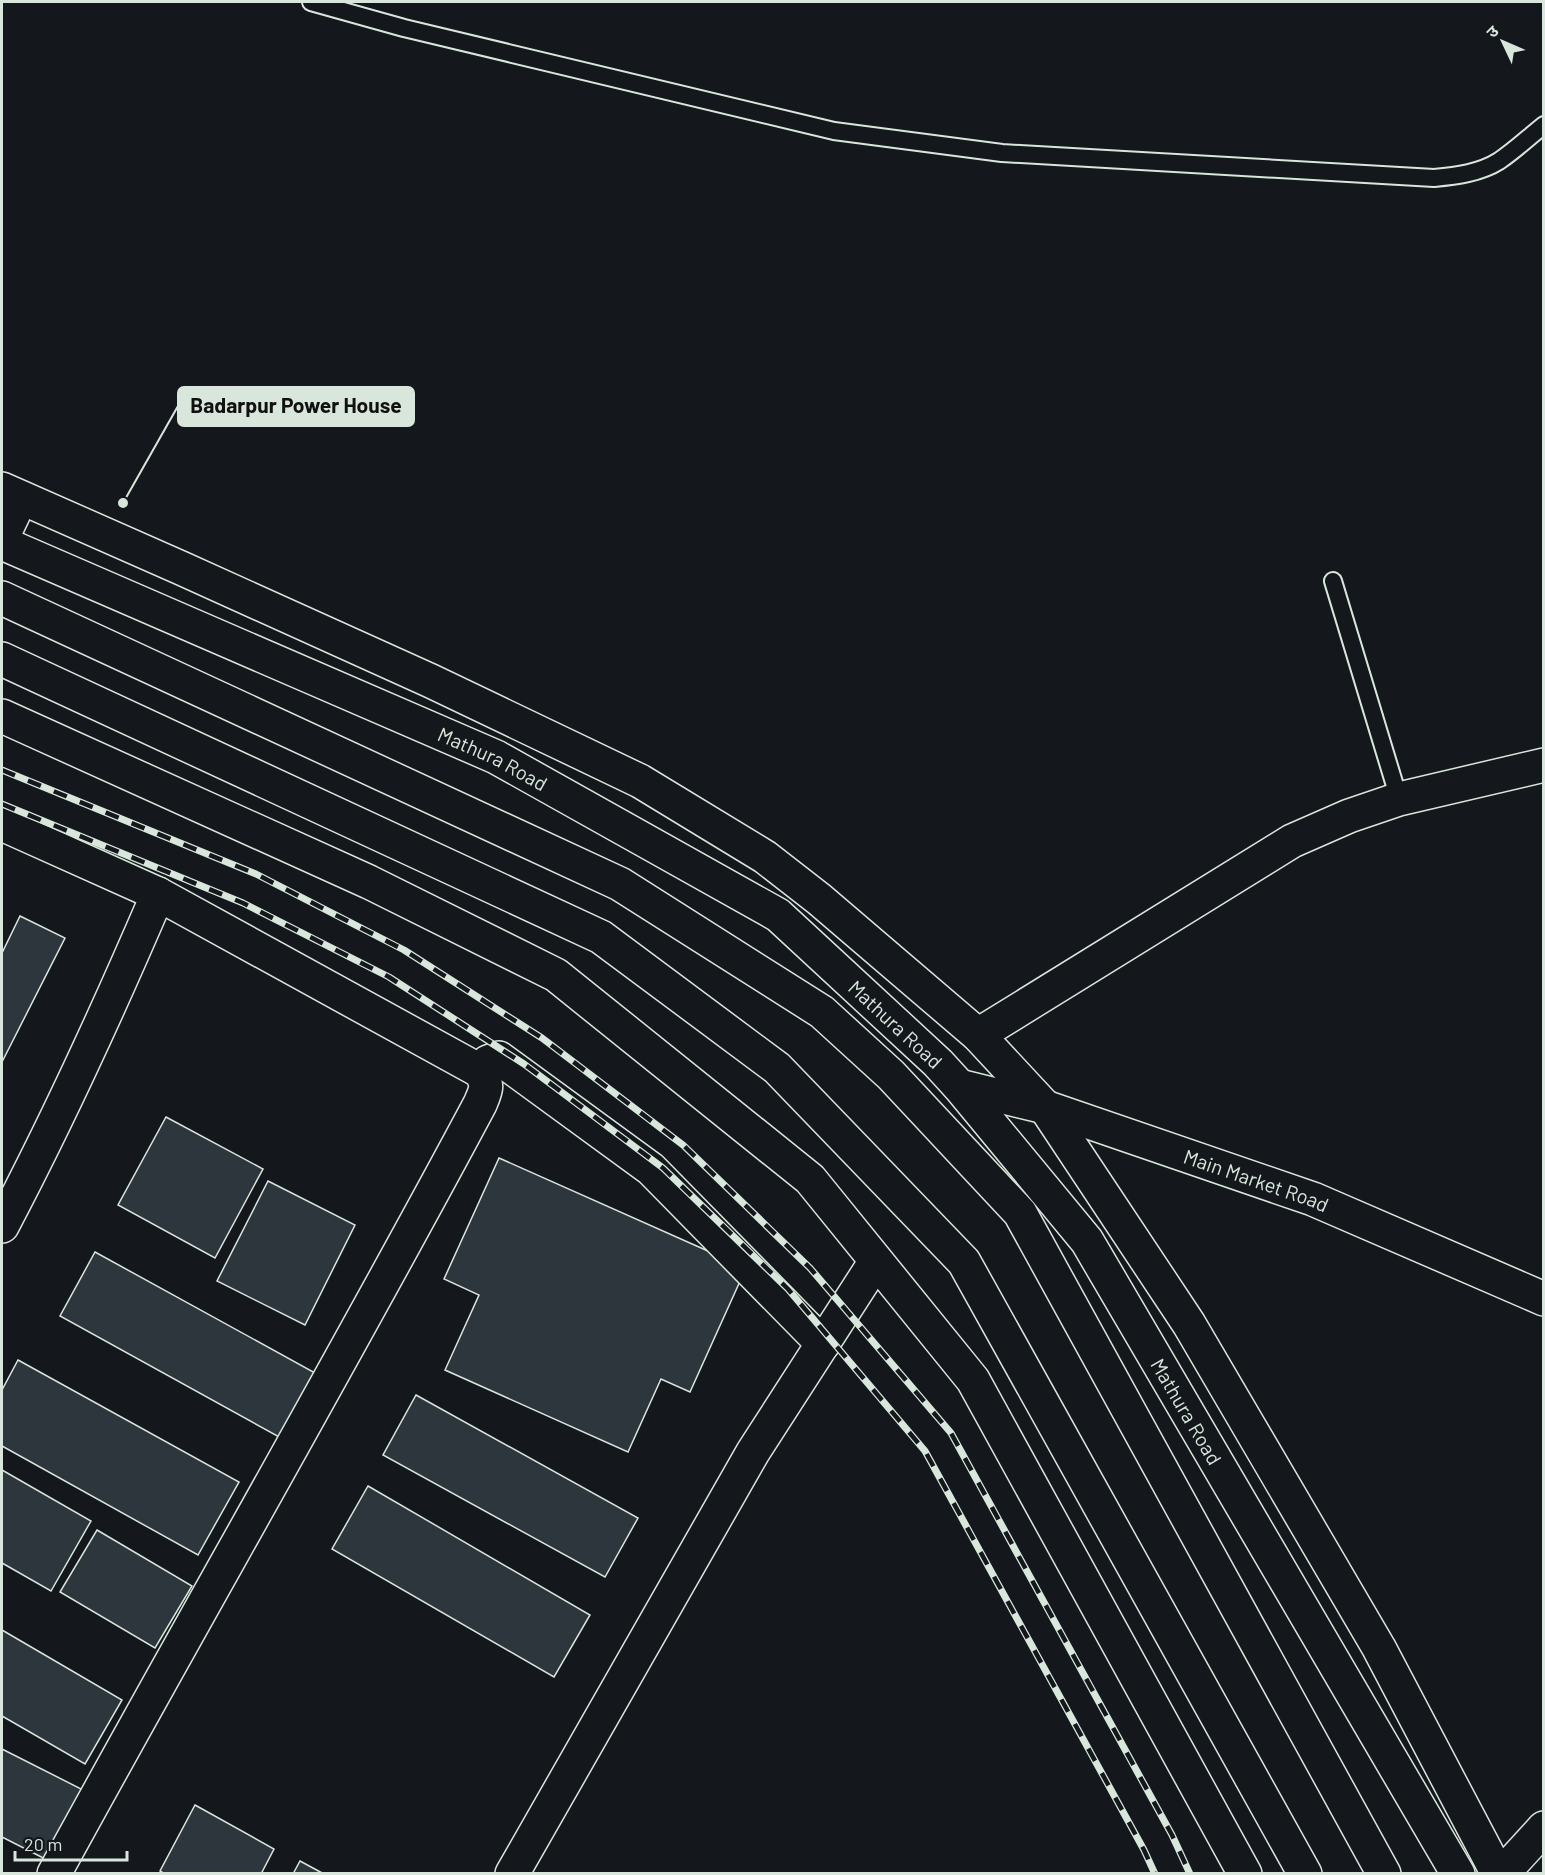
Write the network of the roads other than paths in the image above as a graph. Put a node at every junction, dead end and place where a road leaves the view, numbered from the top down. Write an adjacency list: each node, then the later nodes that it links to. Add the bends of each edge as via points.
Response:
1 (311, 2): 2 (lane, via 834,131 1002,153 1434,178 1457,176 1499,161)
2 (1544, 125)
3 (11, 494): 4 (main road); 14 (main road, via 431,681 640,781 765,857)
4 (2, 538)
5 (2, 543): 16 (main road, Mathura Road, via 496,757 778,915)
6 (1333, 581): 11 (lane)
7 (2, 598): 27 (main road, Mathura Road, via 620,884 822,1012 882,1067 1020,1213)
8 (2, 659): 26 (main road, via 601,937 777,1068 964,1262)
9 (2, 716): 19 (main road, via 369,882 556,975 810,1179)
10 (1544, 765): 11 (main road)
11 (1399, 799): 14 (main road, via 1292,841)
12 (2, 824): 13 (main road)
13 (158, 894): 15 (main road); 18 (main road)
14 (978, 1035): 17 (main road)
15 (480, 1071): 21 (main road, via 499,1058 651,1169); 23 (main road, via 486,1080 486,1090 475,1115)
16 (959, 1086): 17 (main road, Main Market Road); 28 (main road, Mathura Road, via 1087,1241)
17 (1045, 1107): 20 (main road, Main Market Road, via 1313,1199); 29 (main road, via 1189,1323 1379,1648)
18 (2, 1226)
19 (876, 1261): 21 (main road); 25 (main road, via 973,1380)
20 (1544, 1299)
21 (823, 1344): 24 (main road, via 753,1452)
22 (1544, 1828): 29 (main road)
23 (54, 1874)
24 (512, 1874)
25 (1245, 1874)
26 (1305, 1874)
27 (1384, 1874)
28 (1458, 1874)
29 (1500, 1874)

